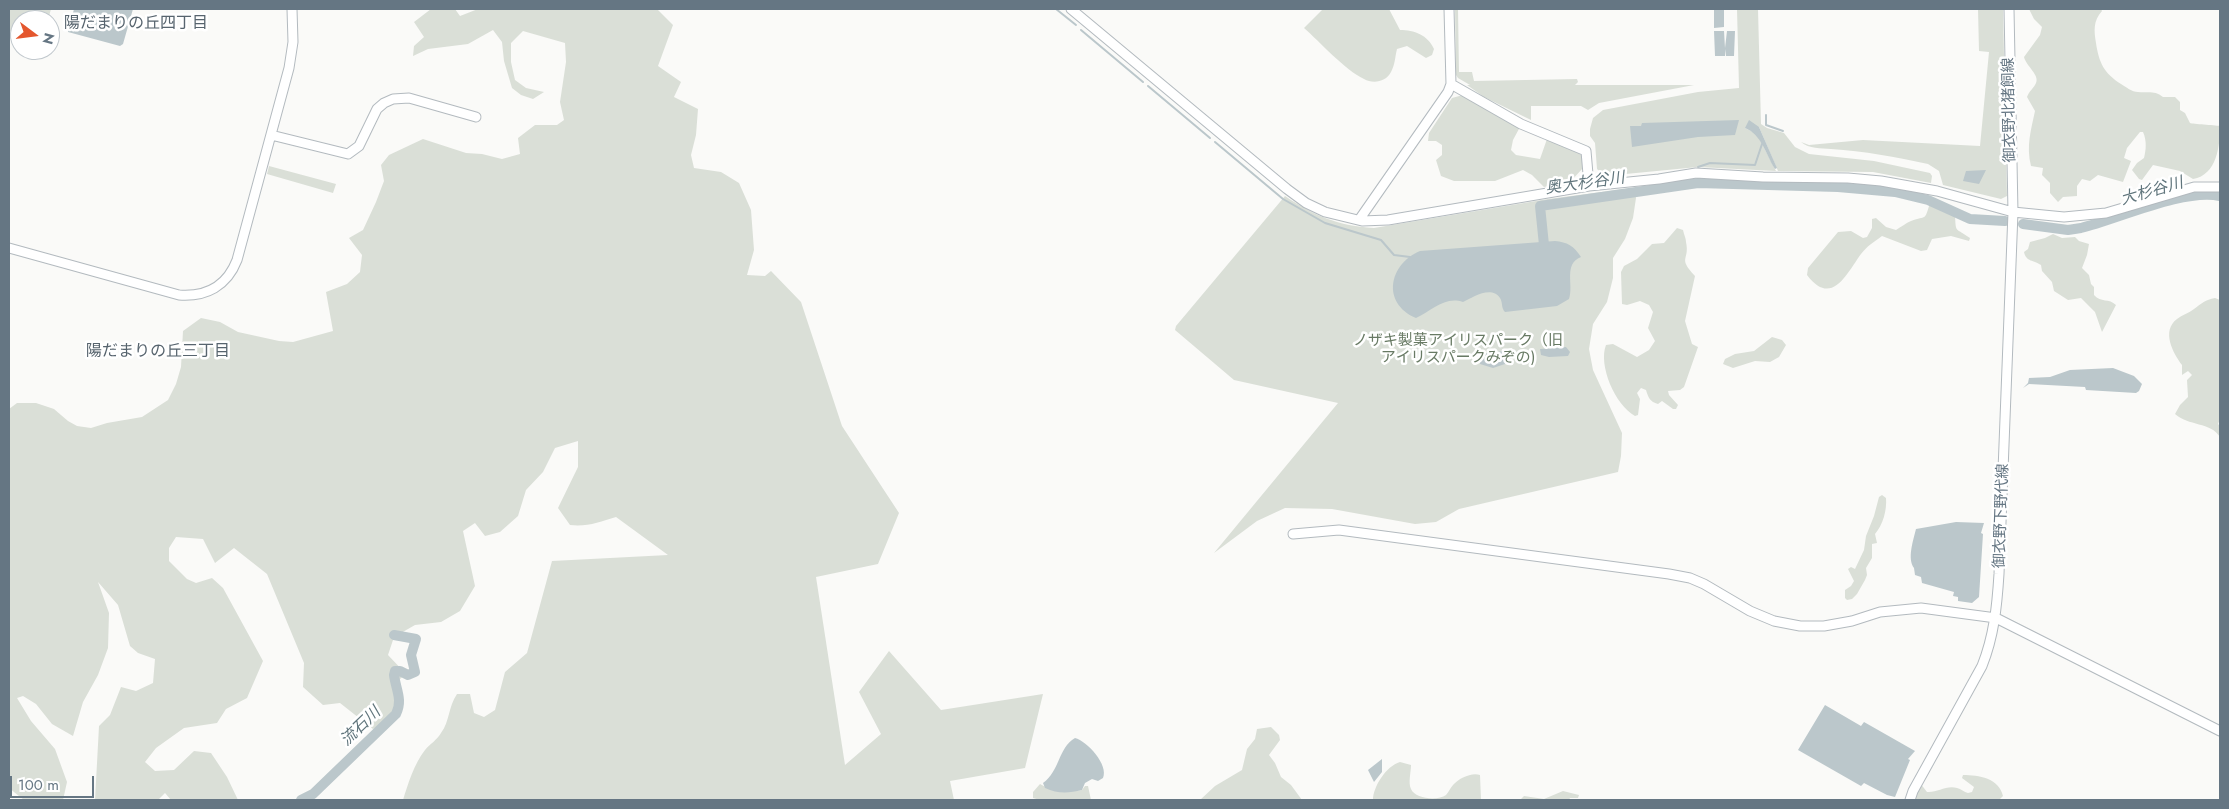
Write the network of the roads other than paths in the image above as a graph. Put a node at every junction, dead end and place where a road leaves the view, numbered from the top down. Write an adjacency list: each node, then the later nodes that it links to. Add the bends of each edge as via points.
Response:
1 (292, 9): 7 (street, via 291,60)
2 (1071, 9): 11 (street, via 1294,194 1325,212)
3 (1449, 9): 5 (street)
4 (2009, 9): 10 (street, 御衣野北猪飼線)
5 (1451, 84): 8 (street, via 1521,124 1586,150); 11 (street)
6 (476, 117): 7 (street, via 401,97 377,109 359,146 348,154)
7 (271, 135): 12 (street, via 235,265 212,290 200,295 179,295)
8 (1589, 186): 10 (street, via 1696,173 1848,178 1903,184); 11 (street, via 1388,220)
9 (2220, 187): 10 (street, via 2183,189 2106,213 2064,217)
10 (2013, 212): 14 (street, 御衣野下野代線)
11 (1358, 220)
12 (9, 248)
13 (1294, 534): 14 (street, via 1339,530 1669,574 1704,584 1774,621 1800,626 1824,626 1880,612 1921,608)
14 (1996, 618): 15 (street); 16 (street, 御衣野下野代線, via 1982,666)
15 (2220, 731)
16 (1910, 800)

